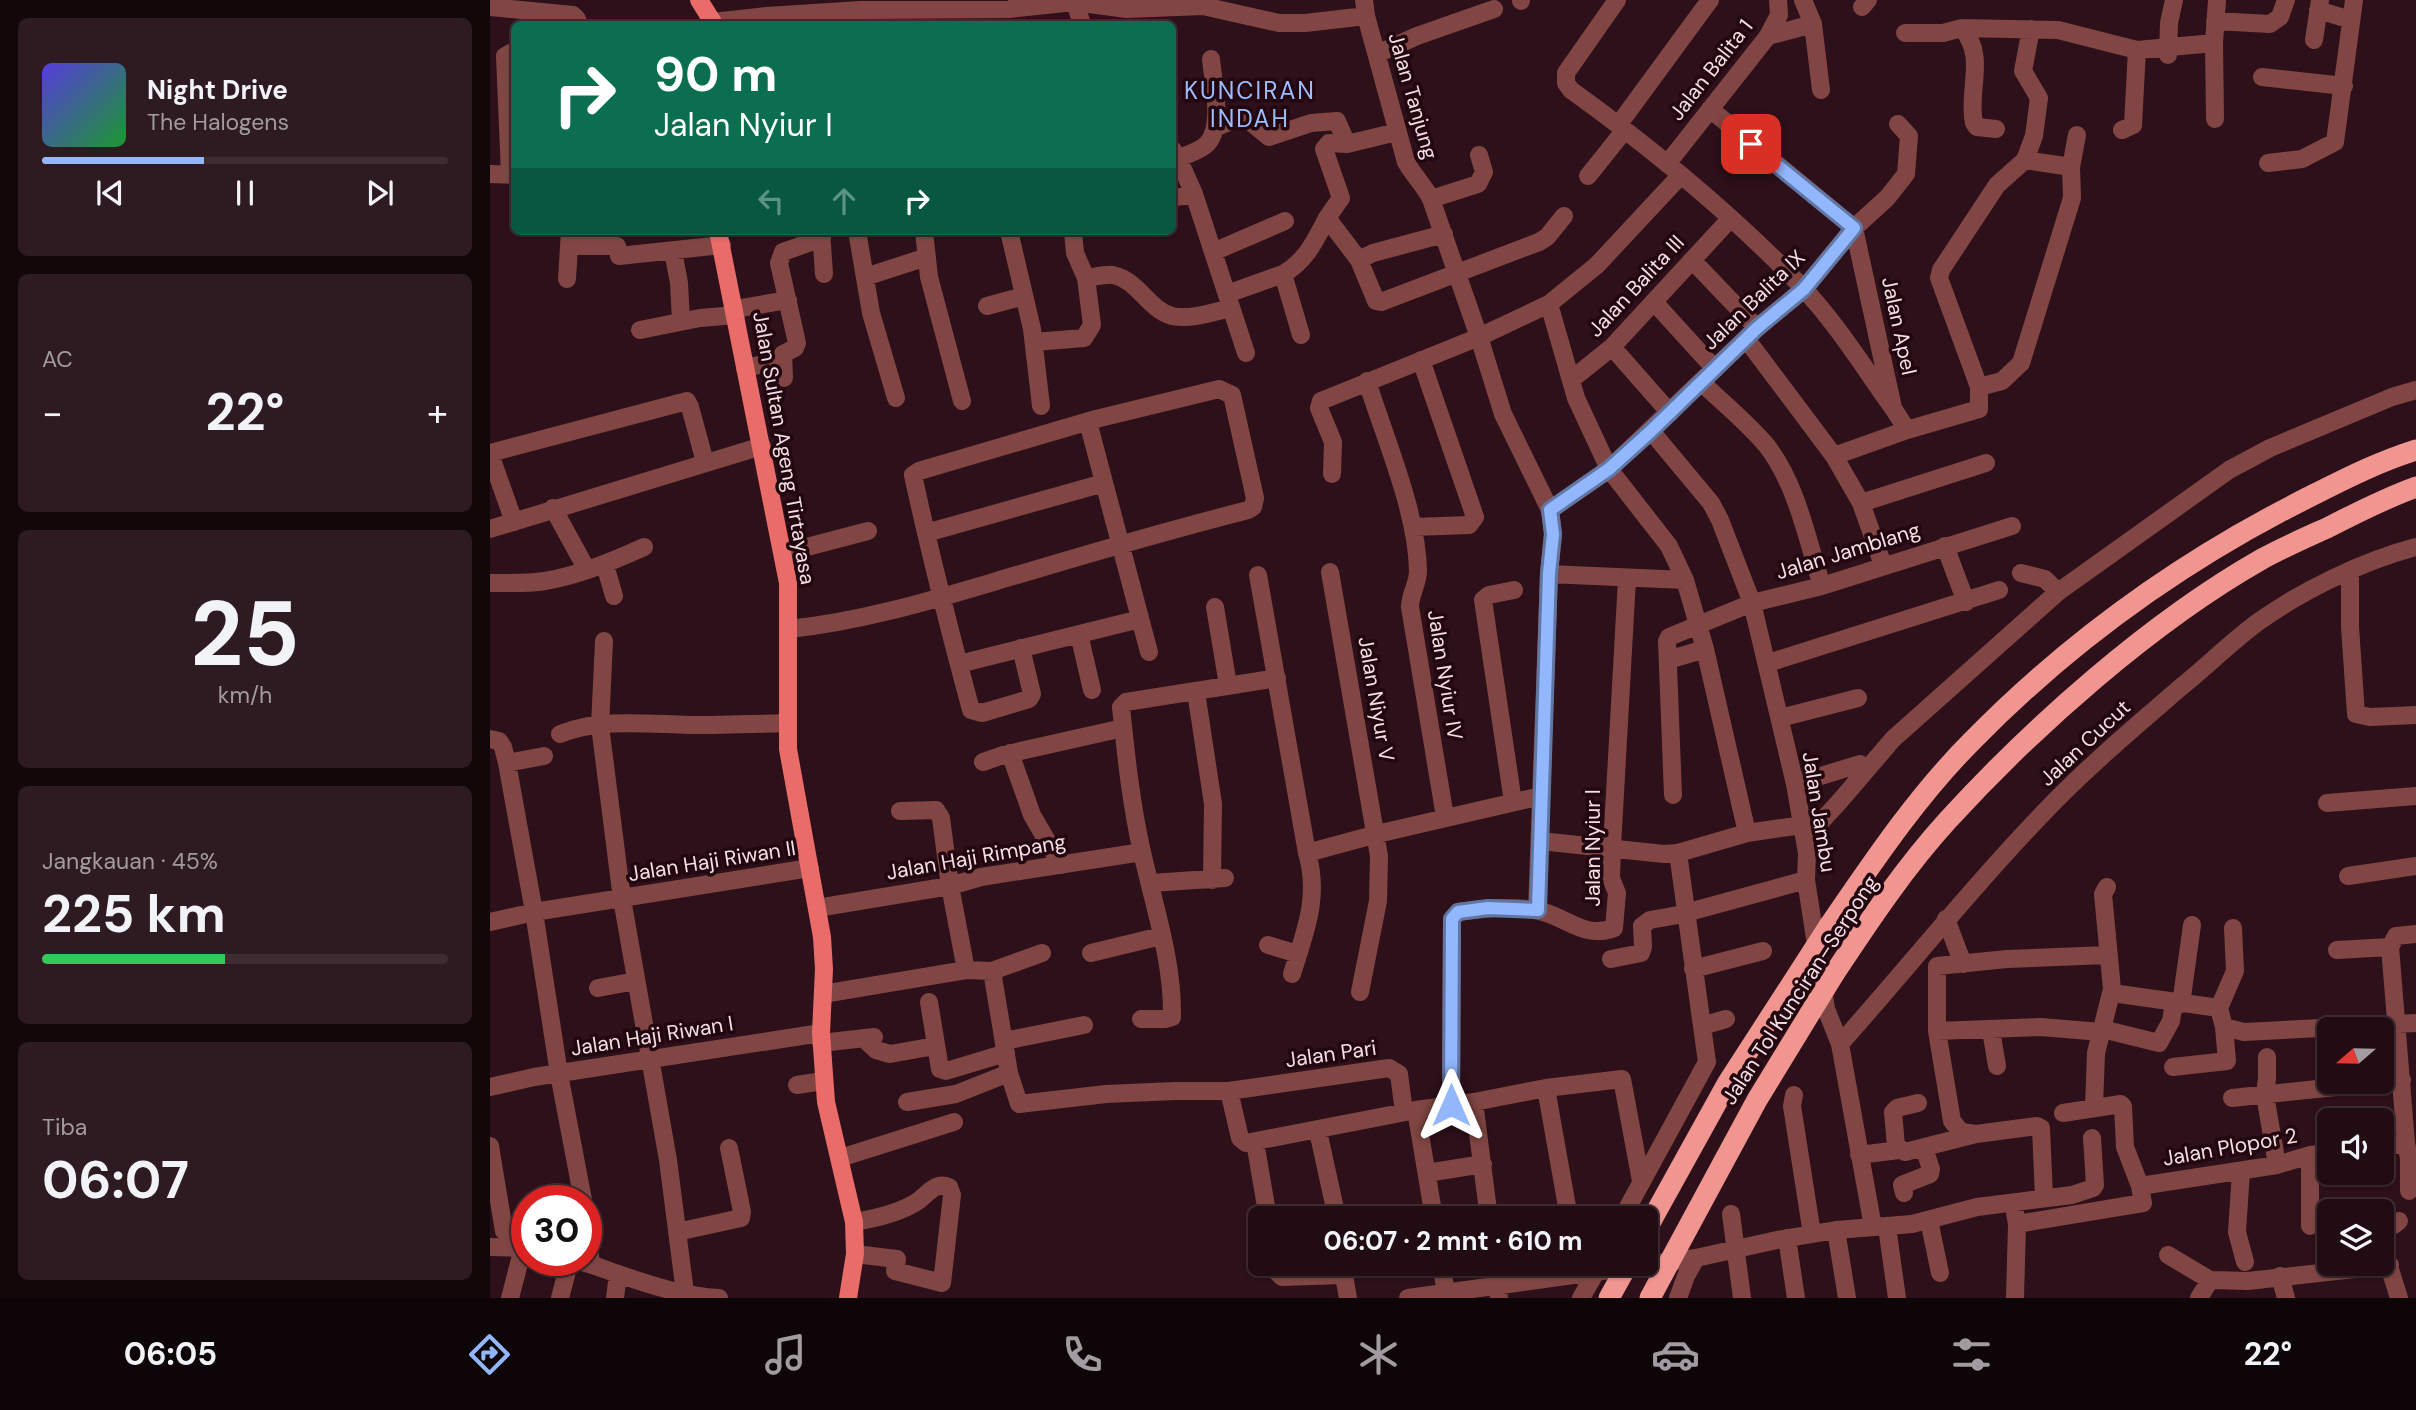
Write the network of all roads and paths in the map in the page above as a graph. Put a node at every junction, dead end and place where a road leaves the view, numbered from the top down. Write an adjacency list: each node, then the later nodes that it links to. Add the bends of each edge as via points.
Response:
1 (699, 0): 23 (main road)
2 (1617, 0): 46 (street, via 1566,74 1566,83)
3 (1710, 0): 46 (street)
4 (1778, 0): 31 (street, Jalan Balita 1, via 1779,15)
5 (1803, 0): 27 (street)
6 (2174, 0): 35 (street)
7 (2217, 0): 26 (street)
8 (2286, 0): 26 (street, via 2280,17 2270,24)
9 (2354, 0): 21 (street)
10 (1074, 1): 18 (street); 19 (street); 25 (street)
11 (1202, 3): 16 (street, via 1279,23 1305,23); 19 (street)
12 (904, 5): 18 (street); 20 (street)
13 (2319, 5): 21 (street); 32 (street)
14 (490, 7): 22 (street, via 573,15)
15 (766, 8): 20 (street); 24 (street)
16 (1365, 8): 37 (street, Jalan Tanjung)
17 (1494, 9): 37 (street)
18 (1011, 17)
19 (1127, 17)
20 (801, 19)
21 (2351, 20): 40 (street)
22 (577, 21)
23 (713, 21)
24 (721, 21)
25 (1081, 21)
26 (2215, 21): 33 (street)
27 (1813, 24): 31 (street); 41 (street)
28 (1962, 28): 29 (street); 30 (street); 47 (street, via 1971,38 1976,74 1973,123)
29 (2031, 29): 34 (street, via 2058,30); 56 (street, via 2023,71 2039,98)
30 (1905, 33)
31 (1768, 36): 42 (street, Jalan Balita 1)
32 (2314, 40)
33 (2214, 43): 35 (street); 43 (street)
34 (2137, 50): 35 (street); 48 (street, via 2133,125)
35 (2168, 51)
36 (511, 53): 55 (street, via 505,56)
37 (1377, 54): 49 (street, Jalan Tanjung)
38 (1210, 59): 45 (street)
39 (2262, 77): 40 (street)
40 (2344, 86): 57 (street, via 2335,142 2302,159)
41 (1821, 90)
42 (1710, 109): 59 (street, Jalan Balita 1); 70 (street)
43 (2215, 119)
44 (1898, 124): 70 (street, Jalan Balita IX, via 1909,136 1906,174)
45 (1217, 127): 51 (street, via 1247,119 1269,137 1311,123 1337,121); 52 (street, via 1207,144)
46 (1621, 127): 59 (street); 62 (street)
47 (1996, 129)
48 (2122, 130)
49 (1397, 132): 51 (street); 65 (street, Jalan Tanjung, via 1413,176)
50 (2077, 135): 58 (street)
51 (1347, 145): 67 (street, via 1329,144 1324,149 1341,198)
52 (1176, 154)
53 (1479, 155): 65 (street, via 1484,172 1478,184)
54 (1176, 156): 63 (street)
55 (511, 157)
56 (2025, 160): 58 (street); 113 (street, via 1997,185 1941,270 1941,285)
57 (2268, 163)
58 (2071, 167): 113 (street, via 2072,198 2021,363 2002,381)
59 (1674, 170): 68 (street); 96 (street, Jalan Balita 1, via 1597,265)
60 (490, 174): 61 (street)
61 (511, 174)
62 (1588, 176)
63 (1194, 194): 64 (street); 81 (street)
64 (1176, 197)
65 (1431, 199): 71 (street, Jalan Tanjung)
66 (1564, 216): 87 (street, via 1539,242)
67 (1327, 218): 83 (street); 86 (street, via 1309,252)
68 (1731, 218): 84 (street, Jalan Balita III); 91 (street)
69 (1285, 221): 81 (street)
70 (1854, 228): 91 (street, Jalan Balita IX); 118 (street, Jalan Apel)
71 (1444, 234): 83 (street); 87 (street, Jalan Tanjung)
72 (820, 235): 93 (street, via 780,257)
73 (822, 235): 85 (street)
74 (858, 235): 88 (street)
75 (924, 235): 82 (street)
76 (1010, 235): 92 (street)
77 (1073, 235): 89 (street, via 1075,253)
78 (570, 238): 80 (street, via 617,246 620,256); 90 (street)
79 (720, 238): 80 (street); 98 (main road, Jalan Sultan Ageng Tirtayasa)
80 (673, 251): 99 (street)
81 (1213, 252): 94 (street)
82 (927, 257): 88 (street); 116 (street)
83 (1359, 260): 87 (street, via 1379,302)
84 (1692, 260): 95 (street, Jalan Balita III); 101 (street)
85 (824, 274)
86 (1283, 274): 94 (street); 102 (street)
87 (1456, 274): 103 (street, Jalan Tanjung)
88 (864, 277): 115 (street)
89 (1086, 278): 94 (street, via 1113,275 1173,316 1189,317); 104 (street, via 1092,325 1084,338)
90 (567, 279)
91 (1804, 289): 101 (street, Jalan Balita IX); 118 (street)
92 (1024, 296): 97 (street); 104 (street)
93 (788, 300): 98 (street); 108 (street, via 797,343 783,354 783,369)
94 (1229, 301): 106 (street)
95 (1654, 302): 105 (street, Jalan Balita III); 109 (street)
96 (1549, 304): 103 (street, Jalan Balita 1); 110 (street)
97 (987, 306)
98 (736, 312): 99 (street); 108 (main road, Jalan Sultan Ageng Tirtayasa)
99 (681, 321): 100 (street)
100 (640, 330)
101 (1752, 334): 109 (street, Jalan Balita IX); 126 (street)
102 (1301, 335)
103 (1479, 337): 107 (street, Jalan Balita 1); 135 (street, Jalan Tanjung, via 1503,414)
104 (1034, 342): 117 (street)
105 (1612, 347): 110 (street, Jalan Balita III); 119 (street)
106 (1246, 353)
107 (1421, 360): 111 (street, Jalan Balita 1); 138 (street, via 1475,517 1469,525)
108 (745, 368): 123 (main road, Jalan Sultan Ageng Tirtayasa)
109 (1715, 369): 112 (street, Jalan Balita IX)
110 (1571, 380): 129 (street)
111 (1367, 381): 130 (street, Jalan Balita 1, via 1319,404 1333,442); 138 (street, Jalan Nyiur IV)
112 (1701, 382): 119 (street, Jalan Balita IX); 158 (street, via 1766,446 1783,471)
113 (1979, 387): 121 (street, via 1979,409)
114 (2416, 390): 161 (street, via 2294,438 2228,470)
115 (896, 398)
116 (962, 401)
117 (1041, 406)
118 (1893, 408): 121 (street, Jalan Apel)
119 (1670, 413): 122 (street, Jalan Balita IX)
120 (1088, 422): 131 (street); 141 (street, via 913,475); 142 (street, via 1219,389 1232,395 1255,498 1253,507)
121 (1907, 430): 126 (street)
122 (1651, 431): 129 (street, Jalan Balita IX); 165 (street, Jalan Jambu, via 1711,503)
123 (762, 446): 127 (street); 146 (main road, Jalan Sultan Ageng Tirtayasa)
124 (2416, 450): 320 (highway, Jalan Tol Kunciran–Serpong, bridge, via 2376,463 2245,530 2146,594 2042,673 1970,742 1919,801 1829,926 1727,1084)
125 (490, 453): 127 (street, via 687,401); 136 (street)
126 (1833, 456): 133 (street)
127 (705, 462): 134 (street)
128 (1986, 463): 133 (street)
129 (1609, 469): 135 (street, Jalan Balita IX); 156 (street, via 1669,546)
130 (1332, 474)
131 (1104, 483): 141 (street); 142 (street)
132 (2416, 487): 366 (highway, Jalan Tol Kunciran–Serpong, bridge, via 2262,560 2166,622 2080,693 1947,821 1834,974 1757,1100)
133 (1861, 503): 148 (street)
134 (553, 508): 136 (street); 149 (street)
135 (1550, 510): 152 (street)
136 (514, 522): 139 (street)
137 (2012, 526): 143 (street, Jalan Jamblang)
138 (1414, 527): 202 (street, Jalan Nyiur IV, via 1418,572 1410,607)
139 (490, 528)
140 (868, 531): 146 (street)
141 (926, 533): 163 (street)
142 (1119, 544): 163 (street); 167 (street)
143 (1945, 546): 148 (street, Jalan Jamblang); 164 (street)
144 (645, 547): 147 (street)
145 (2416, 547): 150 (street, Jalan Cucut)
146 (784, 552): 169 (main road, Jalan Sultan Ageng Tirtayasa)
147 (605, 565): 149 (street); 162 (street)
148 (1883, 565): 158 (street, Jalan Jamblang)
149 (587, 570): 157 (street, via 543,582)
150 (2350, 571): 183 (street, via 2355,711 2370,717); 224 (street, Jalan Cucut, via 2259,621 2148,715 2052,804)
151 (1330, 572): 205 (street, Jalan Niyur V)
152 (1549, 573): 155 (street); 197 (street)
153 (2021, 573): 161 (street, via 2045,579)
154 (1258, 575): 178 (street)
155 (1627, 579): 156 (street); 207 (street, Jalan Nyiur I)
156 (1685, 580): 168 (street)
157 (490, 583)
158 (1822, 586): 165 (street, Jalan Jamblang)
159 (1514, 590): 199 (street, via 1483,600)
160 (1998, 590): 164 (street)
161 (2058, 592): 203 (street, via 1892,738 1840,801)
162 (614, 596)
163 (942, 597): 169 (street, via 836,624); 177 (street)
164 (1966, 602): 176 (street)
165 (1752, 603): 168 (street, Jalan Jamblang); 176 (street, Jalan Jambu)
166 (1215, 607): 179 (street)
167 (1140, 619): 170 (street); 174 (street)
168 (1699, 626): 173 (street); 175 (street, Jalan Jamblang, via 1668,638)
169 (789, 629): 185 (main road, Jalan Sultan Ageng Tirtayasa)
170 (1079, 634): 172 (street); 180 (street)
171 (604, 642): 186 (street)
172 (1021, 648): 177 (street); 177 (street, via 1032,694 982,713 971,710)
173 (1705, 649): 175 (street); 204 (street)
174 (1149, 652)
175 (1668, 660): 196 (street, Jalan Jamblang)
176 (1768, 663): 184 (street, Jalan Jambu)
177 (958, 664)
178 (1277, 678): 179 (street); 209 (street)
179 (1228, 685): 181 (street)
180 (1092, 690)
181 (1196, 692): 187 (street, via 1126,702 1121,707); 216 (street, via 1213,804 1218,879)
182 (1858, 698): 184 (street)
183 (2416, 715)
184 (1780, 718): 195 (street, Jalan Jambu)
185 (787, 723): 186 (street); 213 (main road, Jalan Sultan Ageng Tirtayasa, via 789,762)
186 (600, 726): 188 (street, via 579,726); 219 (street)
187 (1123, 728): 190 (street); 208 (street)
188 (560, 734)
189 (490, 739): 193 (street, via 499,741)
190 (1010, 753): 192 (street); 211 (street, via 1032,815)
191 (544, 756): 193 (street)
192 (984, 762)
193 (507, 763): 222 (street)
194 (1860, 764): 195 (street)
195 (1795, 784): 203 (street, Jalan Jambu)
196 (1673, 795)
197 (1541, 796): 199 (street); 206 (street)
198 (2416, 796): 200 (street)
199 (1513, 802): 202 (street)
200 (2327, 803)
201 (900, 811): 217 (street, via 936,810)
202 (1445, 817): 205 (street)
203 (1803, 832): 204 (street); 215 (street, Jalan Jambu)
204 (1747, 833): 210 (street)
205 (1377, 834): 209 (street); 247 (street, Jalan Niyur V, via 1378,901)
206 (1540, 841): 207 (street); 221 (street)
207 (1612, 847): 210 (street); 221 (street, Jalan Nyiur I, via 1611,878 1617,893 1614,928 1583,930)
208 (1142, 852): 211 (street, Jalan Haji Rimpang); 216 (street)
209 (1307, 853): 237 (street, via 1314,891)
210 (1678, 853): 223 (street)
211 (1061, 865): 217 (street, Jalan Haji Rimpang)
212 (2416, 866): 214 (street)
213 (810, 868): 219 (street, Jalan Haji Riwan II); 220 (main road, Jalan Sultan Ageng Tirtayasa)
214 (2348, 876)
215 (1806, 880): 223 (street); 264 (street, Jalan Jambu, via 1826,1009)
216 (1151, 883): 229 (street)
217 (950, 886): 220 (street, Jalan Haji Rimpang); 242 (street)
218 (2107, 887): 238 (street, via 2103,894)
219 (622, 899): 222 (street, Jalan Haji Riwan II); 245 (street)
220 (817, 908): 249 (main road, Jalan Sultan Ageng Tirtayasa, via 824,958)
221 (1538, 910): 285 (street, Jalan Nyiur I, via 1488,908 1458,912 1452,919)
222 (534, 912): 225 (street, Jalan Haji Riwan II); 271 (street)
223 (1686, 912): 239 (street, via 1646,922 1640,953); 241 (street)
224 (1947, 919): 234 (street, Jalan Cucut); 240 (street)
225 (490, 922)
226 (2192, 925): 251 (street)
227 (2233, 929): 252 (street, via 2235,971)
228 (2416, 934): 231 (street, via 2396,936)
229 (1161, 936): 236 (street); 253 (street, via 1172,1017)
230 (1268, 945): 237 (street)
231 (2390, 947): 232 (street); 257 (street)
232 (2337, 950)
233 (1763, 951): 241 (street)
234 (1922, 951): 240 (street); 264 (street, Jalan Cucut)
235 (1042, 953): 243 (street)
236 (1091, 953)
237 (1298, 954): 244 (street)
238 (2107, 955): 240 (street); 248 (street)
239 (1611, 959)
240 (1961, 959): 262 (street, via 1937,967)
241 (1693, 969): 258 (street)
242 (966, 970): 243 (street); 249 (street)
243 (992, 971): 266 (street)
244 (1292, 974)
245 (636, 981): 246 (street); 268 (street)
246 (598, 988)
247 (1360, 992)
248 (2112, 993): 251 (street); 261 (street)
249 (823, 994): 263 (main road, Jalan Sultan Ageng Tirtayasa)
250 (929, 1002): 265 (street)
251 (2178, 1004): 252 (street); 261 (street, via 2159,1043)
252 (2219, 1008): 259 (street)
253 (1141, 1019)
254 (1726, 1019): 258 (street)
255 (2416, 1023): 257 (street)
256 (1084, 1025): 266 (street)
257 (2396, 1025): 259 (street, via 2244,1032); 276 (street)
258 (1702, 1026): 307 (street, via 1707,1062)
259 (2224, 1027): 270 (street, via 2227,1061)
260 (1991, 1030): 261 (street); 262 (street); 269 (street)
261 (2101, 1030): 286 (street)
262 (1937, 1031): 291 (street, via 1952,1121 1961,1132)
263 (821, 1038): 265 (street, Jalan Haji Riwan I, via 871,1037 876,1050 890,1054); 268 (street, Jalan Haji Riwan I); 273 (main road, Jalan Sultan Ageng Tirtayasa)
264 (1840, 1044): 300 (street, Jalan Jambu)
265 (935, 1046): 266 (street, via 940,1069 946,1071)
266 (1005, 1047): 272 (street)
267 (2267, 1057): 279 (street)
268 (649, 1060): 271 (street, Jalan Haji Riwan I); 329 (street)
269 (1997, 1066)
270 (2173, 1067)
271 (559, 1073): 275 (street, Jalan Haji Riwan I); 308 (street)
272 (1009, 1073): 278 (street, via 1016,1100 1024,1104 1106,1094); 282 (street, via 956,1094)
273 (823, 1081): 274 (street); 302 (main road, Jalan Sultan Ageng Tirtayasa)
274 (797, 1085)
275 (490, 1087)
276 (2407, 1087): 279 (street); 298 (street)
277 (1546, 1088): 283 (street); 307 (street, via 1622,1079); 318 (street)
278 (1229, 1091): 287 (street, Jalan Pari, via 1389,1068 1399,1074); 293 (street, via 1240,1138)
279 (2264, 1094): 281 (street); 304 (street)
280 (1794, 1095): 330 (street)
281 (2232, 1098)
282 (907, 1102)
283 (1474, 1102): 285 (street); 303 (street)
284 (1918, 1103): 297 (street, via 1893,1112)
285 (1451, 1105): 287 (street)
286 (2094, 1107): 288 (street); 309 (street, via 2123,1106 2125,1147)
287 (1410, 1111): 290 (street); 306 (street)
288 (2063, 1113)
289 (954, 1122): 302 (street)
290 (1318, 1130): 293 (street); 315 (street)
291 (1976, 1134): 296 (street); 312 (street, via 2042,1128)
292 (2092, 1138): 312 (street, via 2093,1188)
293 (1255, 1142): 314 (street)
294 (490, 1146): 328 (street)
295 (729, 1148): 329 (street, via 741,1218)
296 (1924, 1148): 297 (street); 311 (street, via 1930,1174 1902,1185)
297 (1899, 1150): 300 (street)
298 (2410, 1153): 310 (street)
299 (2317, 1154): 301 (street, Jalan Plopor 2)
300 (1859, 1155): 326 (street, Jalan Jambu)
301 (2310, 1155): 304 (street, Jalan Plopor 2); 325 (street)
302 (840, 1158): 323 (main road, Jalan Sultan Ageng Tirtayasa)
303 (1483, 1164): 306 (street); 317 (street)
304 (2277, 1165): 305 (street, Jalan Plopor 2)
305 (2241, 1171): 309 (street, Jalan Plopor 2); 339 (street, via 2237,1232)
306 (1427, 1173): 316 (street)
307 (1641, 1181): 319 (street)
308 (580, 1185)
309 (2140, 1186): 324 (street, via 2143,1203 2139,1205)
310 (2409, 1191)
311 (1904, 1193)
312 (2044, 1198): 313 (street)
313 (2014, 1202): 322 (street); 324 (street)
314 (1266, 1206)
315 (1334, 1206)
316 (1432, 1206)
317 (1488, 1206)
318 (1567, 1206)
319 (1628, 1206)
320 (1658, 1209)
321 (1731, 1214): 334 (street)
322 (1928, 1220): 326 (street); 342 (street)
323 (855, 1222): 335 (main road, Jalan Sultan Ageng Tirtayasa); 335 (street, via 892,1214 932,1188 949,1187 952,1195 942,1283 895,1271 897,1259)
324 (2017, 1224): 372 (street)
325 (2310, 1226)
326 (1880, 1227): 327 (street); 371 (street, Jalan Jambu)
327 (1836, 1230): 330 (street); 370 (street)
328 (504, 1231)
329 (677, 1232): 355 (street)
330 (1812, 1234): 331 (street)
331 (1787, 1238): 334 (street); 369 (street)
332 (490, 1247): 333 (street)
333 (511, 1248)
334 (1735, 1250): 337 (street); 368 (street)
335 (855, 1254): 361 (main road, Jalan Sultan Ageng Tirtayasa)
336 (2168, 1255): 353 (street)
337 (1696, 1258): 338 (street); 367 (street)
338 (1658, 1262)
339 (2245, 1262)
340 (602, 1269): 343 (street)
341 (2317, 1272): 351 (street)
342 (1940, 1273)
343 (618, 1274): 355 (street); 359 (street)
344 (517, 1276): 357 (street)
345 (571, 1276): 358 (street)
346 (1343, 1276): 362 (street)
347 (1443, 1276): 356 (street)
348 (1554, 1276): 354 (street)
349 (1594, 1276): 364 (street)
350 (1621, 1276): 365 (highway, bridge)
351 (2280, 1276): 353 (street); 374 (street)
352 (2393, 1276): 375 (street)
353 (2210, 1280): 373 (street)
354 (1498, 1292): 356 (street)
355 (685, 1293): 360 (street)
356 (1447, 1296): 363 (street)
357 (510, 1298)
358 (560, 1298)
359 (615, 1298)
360 (719, 1298)
361 (848, 1298)
362 (1348, 1298)
363 (1408, 1298)
364 (1581, 1298)
365 (1609, 1298)
366 (1650, 1298)
367 (1678, 1298)
368 (1742, 1298)
369 (1797, 1298)
370 (1847, 1298)
371 (1897, 1298)
372 (2015, 1298)
373 (2199, 1298)
374 (2286, 1298)
375 (2399, 1298)

